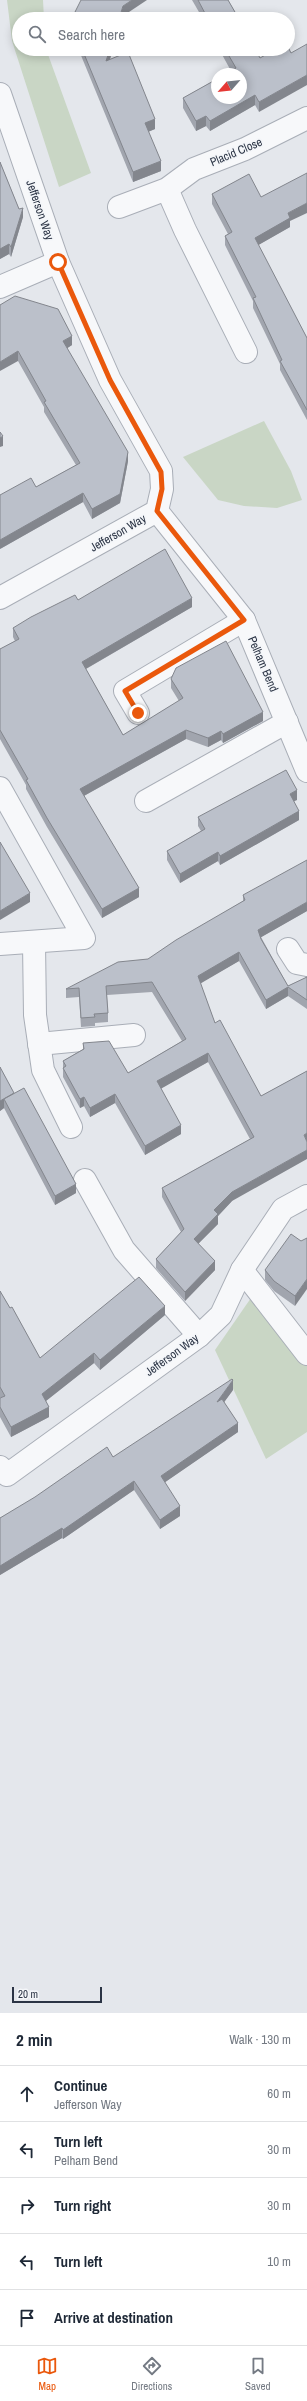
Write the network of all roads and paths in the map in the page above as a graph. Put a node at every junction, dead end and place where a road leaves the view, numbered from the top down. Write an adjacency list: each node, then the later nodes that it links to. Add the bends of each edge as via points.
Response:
1 (0, 94): 5 (street, Jefferson Way)
2 (307, 118): 3 (street, Placid Close, via 245,149 194,169)
3 (167, 189): 4 (street, Placid Close); 7 (street)
4 (119, 207)
5 (58, 262): 6 (street); 8 (street, Jefferson Way, via 110,380 161,472 162,489)
6 (0, 287)
7 (246, 352)
8 (157, 511): 9 (street, Jefferson Way); 10 (street, Pelham Bend)
9 (0, 598)
10 (244, 620): 11 (street, via 125,691); 12 (street, Pelham Bend)
11 (138, 713)
12 (287, 722): 13 (street, Pelham Bend); 15 (street)
13 (307, 771)
14 (0, 788): 17 (street, via 84,938)
15 (146, 801)
16 (0, 944): 17 (street)
17 (34, 944): 21 (street, via 35,1015)
18 (288, 949): 19 (street, via 297,963)
19 (307, 965)
20 (134, 1035): 21 (street)
21 (39, 1044): 22 (street, via 43,1070)
22 (71, 1127)
23 (85, 1180): 26 (street, via 124,1250)
24 (307, 1196): 25 (street, Jefferson Way, via 282,1209)
25 (242, 1270): 26 (street, Jefferson Way, via 221,1315); 27 (street)
26 (199, 1336): 28 (street, Jefferson Way)
27 (307, 1354)
28 (2, 1474)

